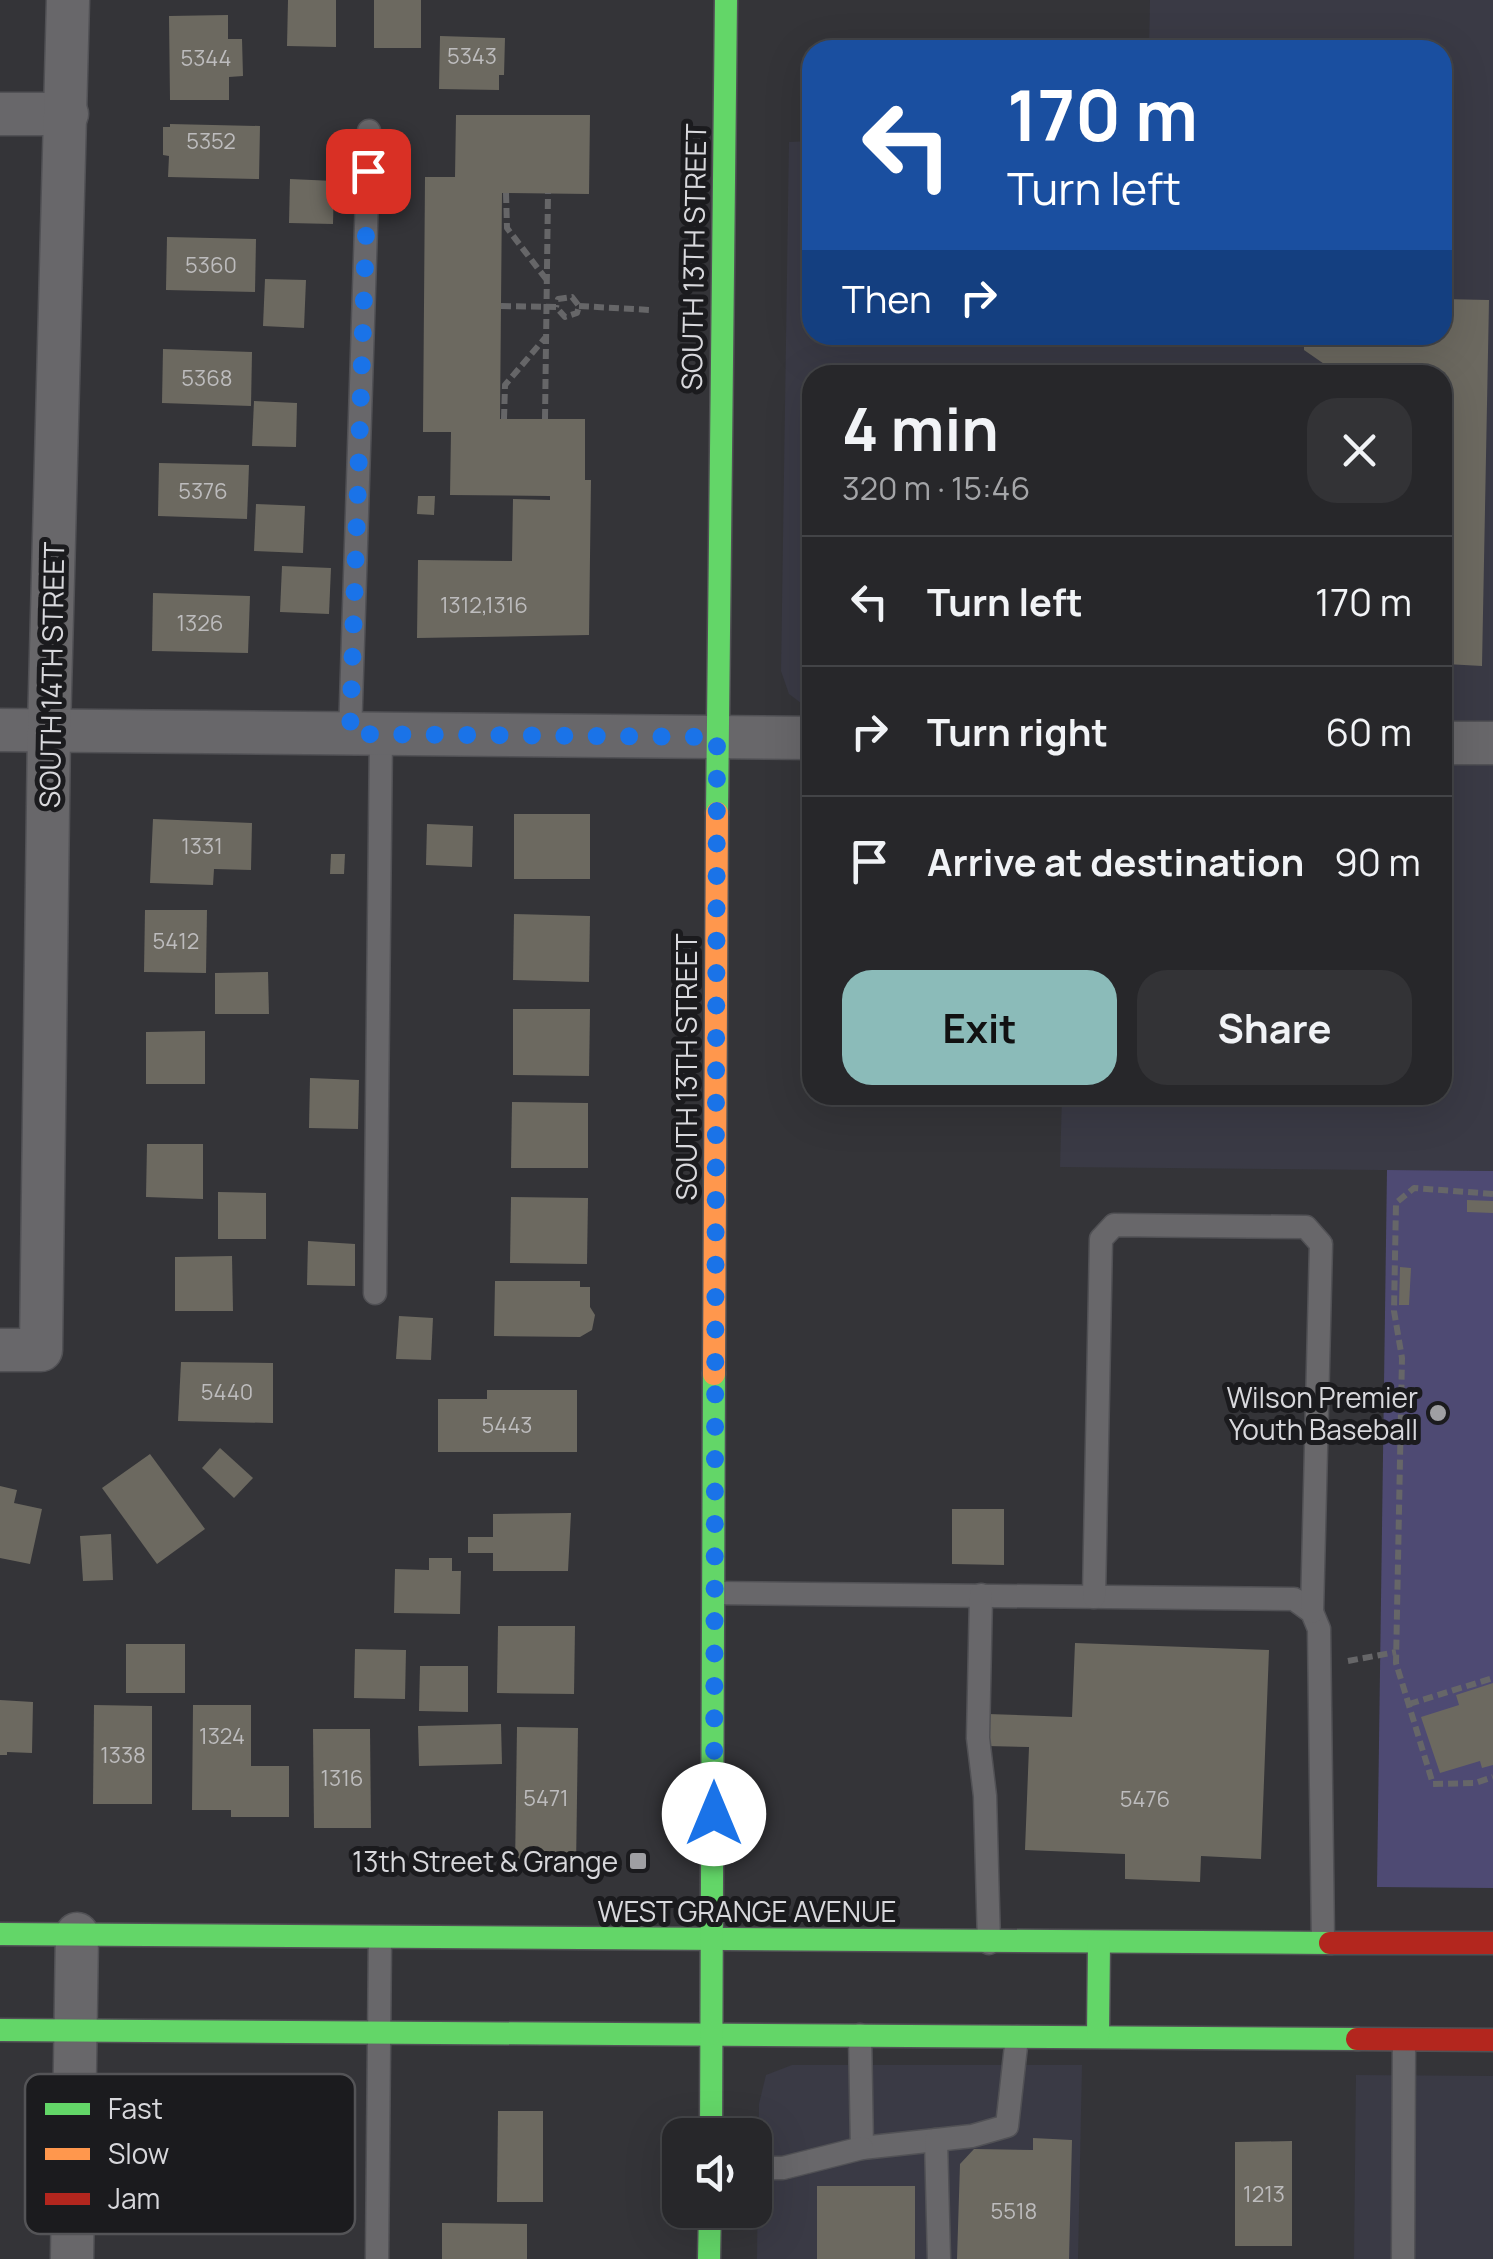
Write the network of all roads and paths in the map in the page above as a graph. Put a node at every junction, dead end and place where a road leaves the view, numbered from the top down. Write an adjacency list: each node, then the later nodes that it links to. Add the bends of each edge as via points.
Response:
1 (68, 0): 4 (street, SOUTH 14TH STREET)
2 (726, 0): 19 (street, SOUTH 13TH STREET)
3 (0, 114): 4 (street)
4 (66, 114): 17 (street, SOUTH 14TH STREET)
5 (369, 131): 18 (lane)
6 (506, 193): 8 (path, via 507,228)
7 (548, 193): 8 (path)
8 (547, 280): 11 (path)
9 (501, 306): 11 (path)
10 (579, 306): 11 (path, via 572,317); 11 (path, via 564,296); 12 (path)
11 (551, 307): 13 (path)
12 (652, 310)
13 (546, 337): 14 (path, via 505,386); 15 (path)
14 (504, 418)
15 (545, 418)
16 (0, 730): 17 (street)
17 (49, 730): 18 (street); 25 (street, SOUTH 14TH STREET)
18 (366, 734): 19 (street); 24 (lane)
19 (717, 737): 20 (street); 26 (street, SOUTH 13TH STREET)
20 (802, 738)
21 (1452, 742): 22 (street)
22 (1493, 743)
23 (1493, 1194): 30 (path, via 1414,1188 1396,1203 1394,1311 1402,1358)
24 (375, 1293)
25 (21, 1350)
26 (715, 1593): 27 (lane); 38 (street, SOUTH 13TH STREET)
27 (981, 1596): 28 (lane); 40 (lane, via 978,1738)
28 (1094, 1597): 29 (lane, via 1294,1599); 29 (lane, via 1101,1239 1114,1225 1306,1227 1321,1244)
29 (1312, 1612): 31 (lane)
30 (1396, 1652): 31 (path); 33 (path)
31 (1320, 1665): 39 (lane)
32 (1493, 1678): 33 (path)
33 (1409, 1704): 34 (path, via 1433,1784)
34 (1493, 1778)
35 (0, 1934): 36 (street, WEST GRANGE AVENUE)
36 (77, 1934): 37 (street, WEST GRANGE AVENUE); 44 (street)
37 (380, 1937): 38 (street, WEST GRANGE AVENUE); 45 (lane)
38 (714, 1941): 40 (street, WEST GRANGE AVENUE); 46 (street, SOUTH 13TH STREET)
39 (1323, 1941): 41 (street, WEST GRANGE AVENUE); 42 (street, WEST GRANGE AVENUE)
40 (989, 1942): 41 (street, WEST GRANGE AVENUE)
41 (1099, 1942): 49 (street)
42 (1493, 1943)
43 (0, 2030): 44 (street)
44 (77, 2031): 45 (street); 52 (street)
45 (378, 2032): 46 (street); 60 (lane)
46 (712, 2034): 47 (street); 53 (street, SOUTH 13TH STREET)
47 (860, 2035): 48 (street); 55 (lane)
48 (1017, 2036): 49 (street); 54 (lane, via 1006,2126)
49 (1098, 2036): 50 (street)
50 (1404, 2040): 51 (street); 63 (lane)
51 (1493, 2040)
52 (76, 2074)
53 (710, 2118)
54 (936, 2140): 55 (lane); 62 (lane)
55 (862, 2148): 56 (lane)
56 (772, 2168)
57 (710, 2228): 61 (street)
58 (73, 2234): 59 (street)
59 (72, 2259)
60 (377, 2259)
61 (709, 2259)
62 (940, 2259)
63 (1404, 2259)

